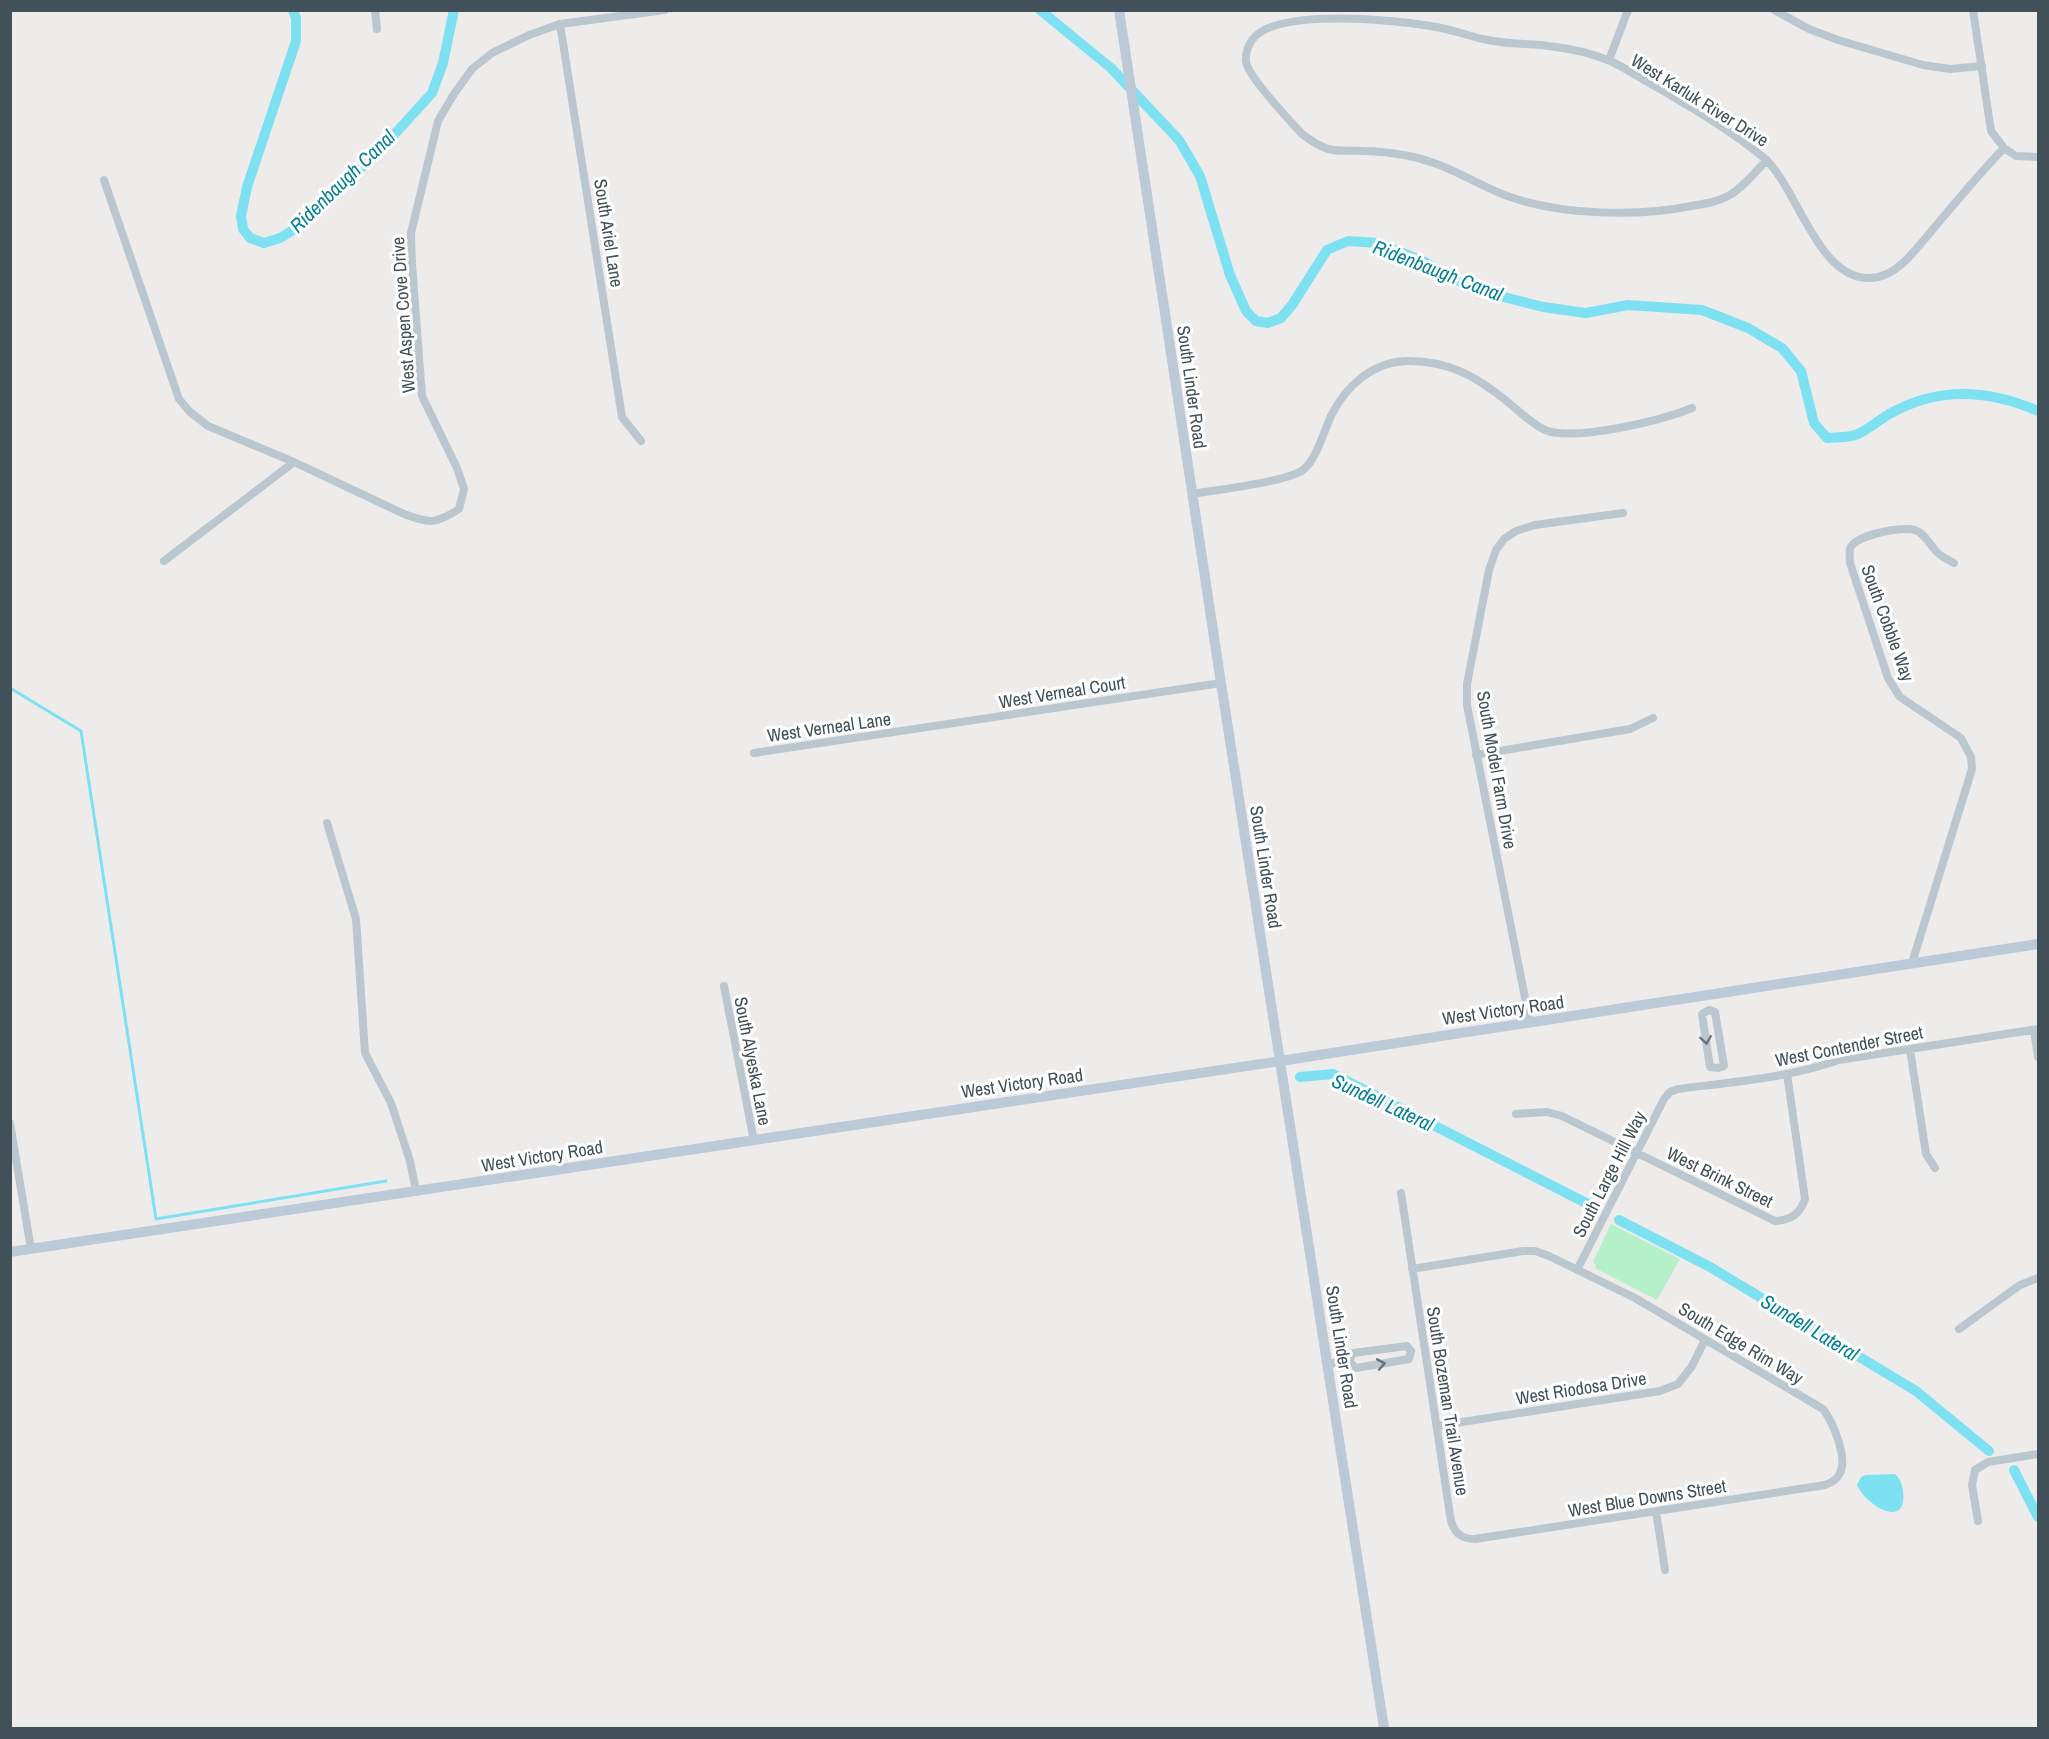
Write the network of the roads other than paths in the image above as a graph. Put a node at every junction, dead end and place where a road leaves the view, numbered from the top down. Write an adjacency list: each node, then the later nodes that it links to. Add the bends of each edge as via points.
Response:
1 (375, 10): 8 (street)
2 (664, 10): 7 (street, West Aspen Cove Drive)
3 (1119, 10): 18 (main road, South Linder Road)
4 (1628, 10): 9 (street)
5 (1774, 10): 10 (street, via 1838,40 1923,64 1950,69)
6 (1973, 10): 10 (street)
7 (561, 24): 16 (street, South Ariel Lane, via 622,417); 17 (street, West Aspen Cove Drive, via 492,53 472,69 454,94 438,121 411,233 422,396 464,489 459,509 442,520 423,521)
8 (377, 29)
9 (1609, 60): 13 (street, West Karluk River Drive, via 1742,140); 13 (street, West Karluk River Drive, via 1557,47 1490,41 1393,20 1345,18 1261,31 1251,42 1246,61 1254,79 1303,134 1327,149 1391,153 1433,163 1493,191 1533,204 1632,213 1674,210 1730,196)
10 (1982, 66): 11 (street, via 1991,131)
11 (2004, 148): 12 (street, via 2016,156); 13 (street, West Karluk River Drive, via 1903,263 1886,275 1868,279 1845,272 1824,251)
12 (2038, 157)
13 (1767, 160)
14 (104, 180): 17 (street, West Aspen Cove Drive, via 179,399 208,426)
15 (1692, 408): 18 (street, via 1668,418 1577,435 1553,433 1537,426 1503,397 1467,374 1448,365 1405,361 1380,366 1347,389 1319,447 1303,470 1278,479)
16 (641, 441)
17 (294, 462): 20 (street)
18 (1192, 494): 22 (main road, South Linder Road)
19 (1623, 513): 26 (street, South Model Farm Drive, via 1535,525 1516,531 1496,550 1467,684)
20 (164, 561)
21 (1954, 563): 29 (street, South Cobble Way, via 1915,530 1867,535 1850,549 1850,563 1893,688 1900,697 1961,738 1971,757 1972,769)
22 (1221, 683): 24 (street, West Verneal Court); 37 (main road, South Linder Road)
23 (1653, 718): 26 (street, via 1629,729)
24 (908, 730): 25 (street, West Verneal Lane)
25 (754, 753)
26 (1476, 755): 33 (street, South Model Farm Drive)
27 (327, 823): 47 (street, via 356,918 365,1053 391,1102)
28 (2038, 944): 29 (main road, West Victory Road)
29 (1912, 963): 31 (main road, West Victory Road)
30 (724, 986): 44 (street, South Alyeska Lane)
31 (1707, 995): 32 (street); 33 (main road, West Victory Road)
32 (1709, 1010): 38 (street, via 1715,1012 1724,1066); 38 (street, one-way to 38, via 1702,1014 1710,1068)
33 (1530, 1023): 37 (main road, West Victory Road)
34 (2036, 1029): 35 (street, West Contender Street); 36 (street)
35 (1910, 1048): 39 (street, West Contender Street, via 1839,1059); 46 (street, via 1926,1154)
36 (2038, 1058)
37 (1280, 1061): 44 (main road, West Victory Road); 59 (main road, South Linder Road)
38 (1718, 1068): 40 (street)
39 (1786, 1074): 40 (street, West Contender Street); 45 (street, West Brink Street, via 1805,1199 1793,1217 1775,1221)
40 (1720, 1083): 41 (street, West Contender Street)
41 (1670, 1092): 45 (street, South Large Hill Way)
42 (1516, 1114): 45 (street, West Brink Street, via 1547,1112 1562,1116)
43 (10, 1123): 49 (street)
44 (754, 1141): 47 (main road, West Victory Road)
45 (1636, 1152): 52 (street, South Large Hill Way)
46 (1935, 1168)
47 (416, 1191): 49 (main road, West Victory Road)
48 (1401, 1193): 51 (street, South Bozeman Trail Avenue)
49 (31, 1250): 50 (main road, West Victory Road)
50 (10, 1252)
51 (1412, 1269): 52 (street, South Edge Rim Way, via 1523,1251 1542,1254); 56 (street, South Bozeman Trail Avenue)
52 (1577, 1270): 55 (street, South Edge Rim Way)
53 (2038, 1278): 54 (street, via 2020,1285)
54 (1959, 1329)
55 (1705, 1340): 60 (street, West Riodosa Drive, via 1678,1384 1660,1391); 62 (street, South Edge Rim Way, via 1823,1409 1837,1432 1842,1466)
56 (1425, 1349): 57 (street); 60 (street, South Bozeman Trail Avenue)
57 (1411, 1351): 58 (street, via 1407,1346 1353,1353); 58 (street, one-way to 57, via 1356,1368 1409,1359)
58 (1349, 1361): 59 (street)
59 (1328, 1364): 67 (main road, South Linder Road)
60 (1437, 1426): 65 (street, South Bozeman Trail Avenue, via 1451,1521)
61 (2038, 1454): 64 (street, via 1988,1462 1975,1470 1972,1485)
62 (1838, 1477): 63 (street, West Blue Downs Street, via 1825,1485)
63 (1656, 1511): 65 (street, West Blue Downs Street, via 1475,1539); 66 (street)
64 (1978, 1521)
65 (1459, 1535)
66 (1665, 1570)
67 (1384, 1728)

